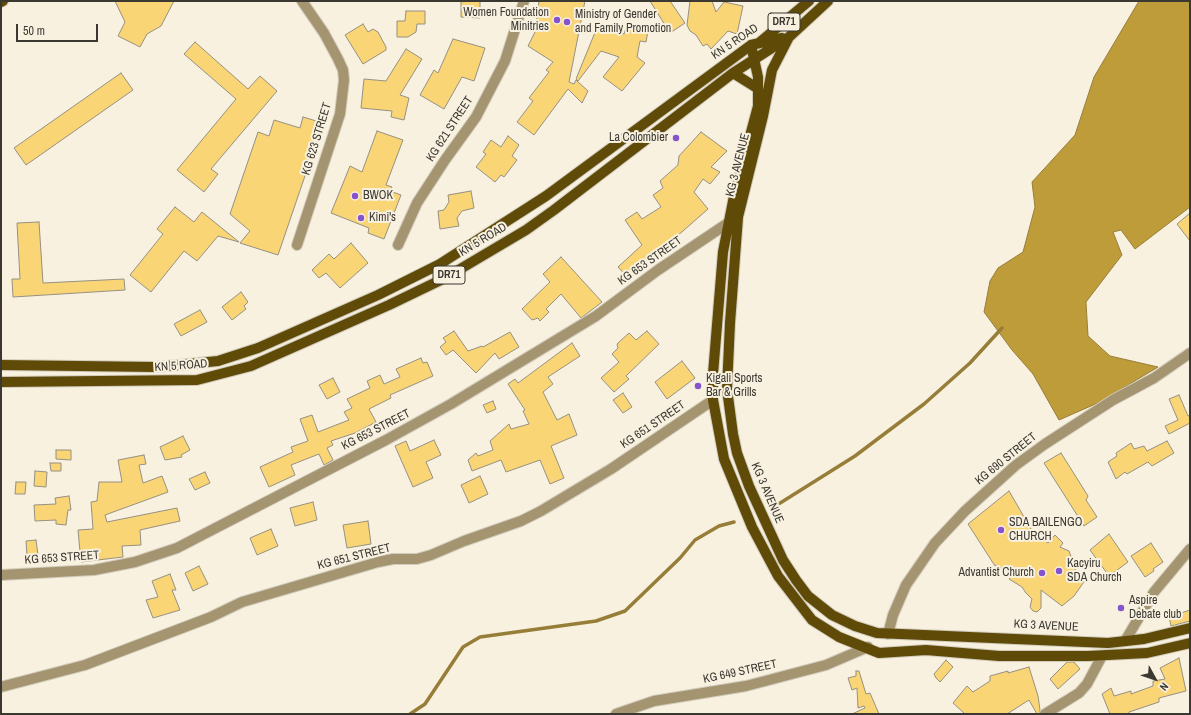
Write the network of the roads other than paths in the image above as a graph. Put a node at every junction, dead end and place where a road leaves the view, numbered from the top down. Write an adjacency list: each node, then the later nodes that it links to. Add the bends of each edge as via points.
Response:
1 (302, 1): 11 (street, KG 623 STREET, via 338,59 344,80 340,114)
2 (524, 1): 12 (street, KG 621 STREET, via 505,61 476,117 417,204)
3 (809, 1): 6 (main road, KN 5 ROAD / DR71)
4 (828, 1): 5 (main road, KN 5 ROAD / DR71)
5 (789, 37): 6 (main road); 7 (main road, KN 5 ROAD / DR71); 20 (main road, KG 3 AVENUE, via 772,70 738,217 727,389 733,434 749,486 767,527 783,560 808,596 832,615 855,626)
6 (755, 44): 7 (main road, KG 3 AVENUE); 14 (main road, KN 5 ROAD / DR71, via 512,219 440,264 315,324 234,357 204,363 155,367)
7 (755, 58): 8 (main road, KN 5 ROAD / DR71); 9 (main road, KG 3 AVENUE)
8 (733, 73): 9 (main road); 15 (main road, KN 5 ROAD / DR71, via 526,230 444,278 251,366 197,380)
9 (757, 88): 10 (main road, KG 3 AVENUE, via 758,106)
10 (728, 223): 16 (main road, KG 3 AVENUE, via 722,252); 18 (street, KG 653 STREET, via 596,316 451,404 177,548 135,562 94,570)
11 (297, 245)
12 (398, 245)
13 (1190, 353): 20 (street, KG 690 STREET, via 1154,378 1113,400 1045,444 1016,465 965,511 935,543 906,584)
14 (1, 365)
15 (1, 382)
16 (713, 400): 23 (main road, KG 3 AVENUE, via 724,459 752,527 778,576 812,620 839,637); 25 (street, KG 651 STREET, via 611,469 521,521 431,555 378,562 242,602 211,617 85,665)
17 (1190, 549): 21 (street, via 1154,592)
18 (1, 575)
19 (1190, 628): 21 (main road, KG 3 AVENUE)
20 (888, 634): 21 (main road, KG 3 AVENUE, via 1108,643)
21 (1125, 641)
22 (1190, 642): 24 (main road, KG 3 AVENUE, via 1147,653)
23 (868, 647): 24 (main road, KG 3 AVENUE, via 879,653 926,650 999,656); 26 (street, KG 649 STREET, via 826,665 746,686 654,701)
24 (1102, 656): 27 (street, via 1087,684 1079,693)
25 (1, 687)
26 (616, 714)
27 (1045, 714)

